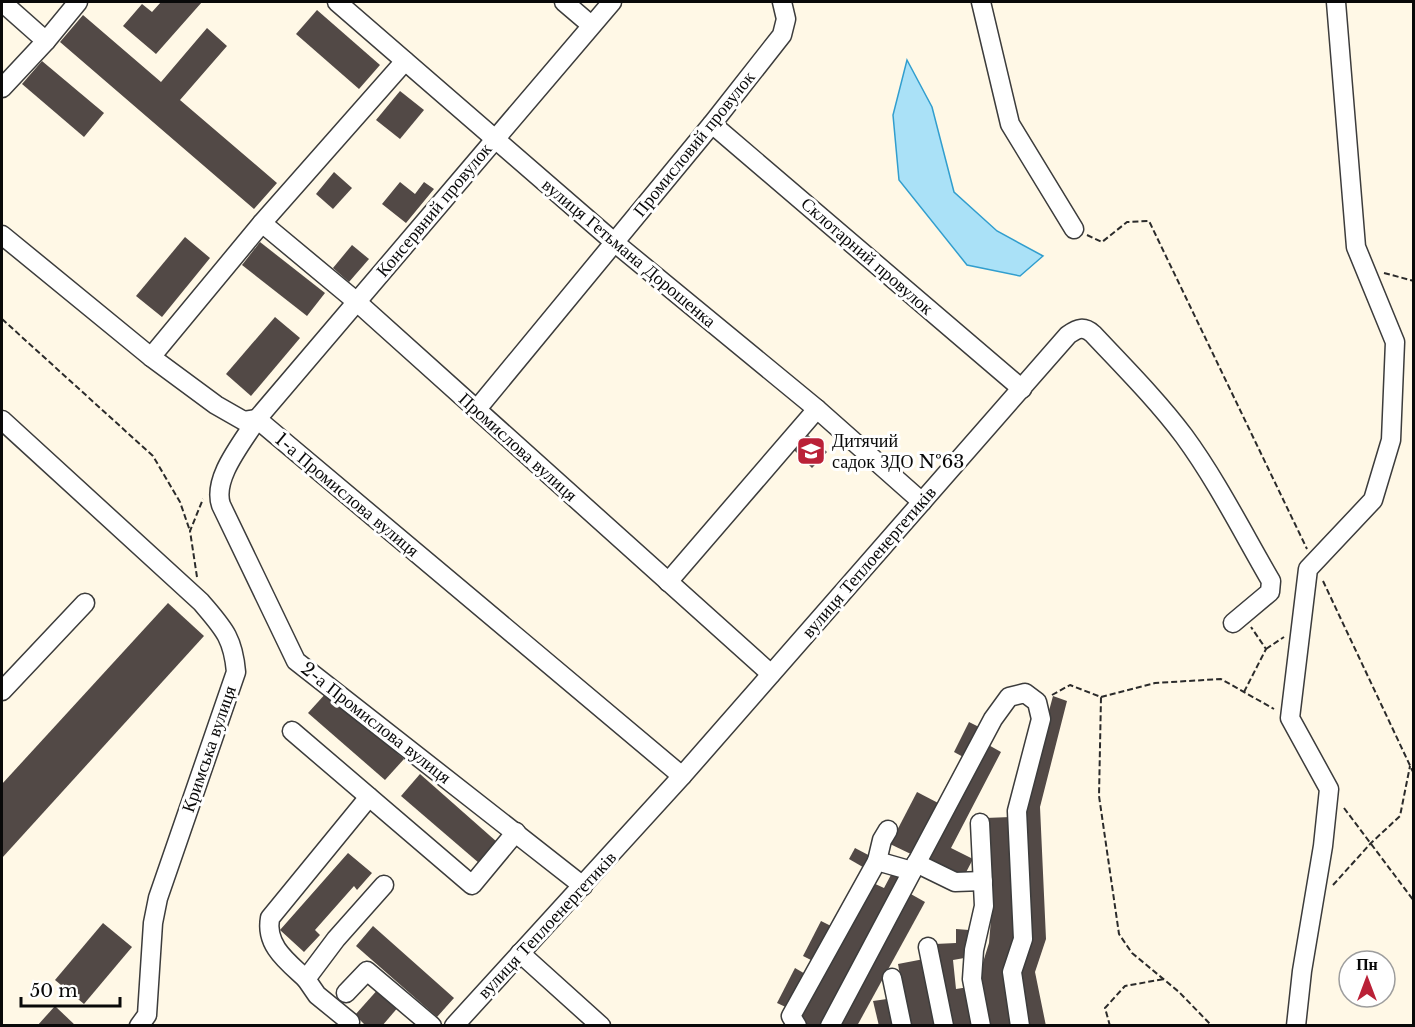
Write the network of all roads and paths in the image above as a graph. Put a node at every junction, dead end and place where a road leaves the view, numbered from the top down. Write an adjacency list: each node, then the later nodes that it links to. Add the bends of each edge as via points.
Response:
1 (2, 2): 10 (street)
2 (78, 2): 10 (street)
3 (337, 2): 11 (street, вулиця Гетьмана Дорошенка)
4 (564, 2): 9 (street)
5 (612, 2): 9 (street, Консервний провулок)
6 (981, 2): 16 (street, via 1010,124)
7 (1335, 2): 19 (street, via 1356,247)
8 (783, 7): 13 (street, Промисловий провулок, via 786,20 782,35)
9 (591, 25): 14 (street, Консервний провулок)
10 (46, 41): 12 (street)
11 (405, 61): 14 (street, вулиця Гетьмана Дорошенка); 15 (street)
12 (2, 88)
13 (712, 124): 18 (street, Промисловий провулок); 24 (street, Склотарний провулок)
14 (495, 139): 18 (street, вулиця Гетьмана Дорошенка); 21 (street, Консервний провулок)
15 (262, 223): 21 (street, Промислова вулиця); 23 (street)
16 (1074, 229): 32 (path, via 1102,242 1127,222 1149,221)
17 (2, 235): 23 (street, 1-а Промислова вулиця)
18 (614, 242): 25 (street, Промисловий провулок); 26 (street, вулиця Гетьмана Дорошенка)
19 (1364, 267): 20 (path); 32 (street, via 1395,342 1391,440 1373,500)
20 (1413, 281)
21 (357, 302): 25 (street, Промислова вулиця); 27 (street, Консервний провулок)
22 (2, 319): 31 (path, via 153,456 180,502)
23 (151, 357): 27 (street, 1-а Промислова вулиця, via 232,416 244,421)
24 (1022, 389): 30 (street, вулиця Теплоенергетиків); 36 (street, вулиця Теплоенергетиків, via 1068,335 1081,328 1093,334 1133,376 1209,473 1271,581 1270,592)
25 (477, 409): 33 (street, Промислова вулиця)
26 (817, 409): 30 (street, вулиця Гетьмана Дорошенка); 33 (street)
27 (257, 419): 29 (street, 2-а Промислова вулиця); 46 (street, 1-а Промислова вулиця)
28 (2, 420): 34 (street, Кримська вулиця)
29 (222, 476): 31 (path, via 202,500); 51 (street, 2-а Промислова вулиця, via 218,488 221,505 296,662)
30 (922, 502): 37 (street, вулиця Теплоенергетиків)
31 (190, 531): 34 (path)
32 (1314, 563): 42 (street, via 1308,569); 44 (path)
33 (668, 582): 37 (street, Промислова вулиця)
34 (201, 602): 67 (street, Кримська вулиця, via 224,629 234,650 236,672 158,898 147,1015)
35 (85, 603): 38 (street)
36 (1238, 619): 39 (path, via 1266,649)
37 (771, 674): 46 (street, вулиця Теплоенергетиків)
38 (2, 691)
39 (1244, 692): 40 (path, via 1221,679 1155,683); 42 (path)
40 (1101, 697): 41 (path, via 1070,686); 64 (path, via 1099,796 1119,934 1132,953)
41 (1037, 702): 54 (street, via 1025,693 1009,697 993,719); 76 (street, via 1041,719 1017,811 1023,939 1012,972)
42 (1290, 718): 47 (street)
43 (292, 731): 48 (street)
44 (1410, 766): 45 (path); 52 (path, via 1400,816)
45 (1413, 774)
46 (682, 776): 57 (street, вулиця Теплоенергетиків)
47 (1329, 789): 52 (path); 59 (street)
48 (369, 797): 51 (street, via 472,885); 63 (street, via 270,918 276,949)
49 (980, 823): 55 (street)
50 (888, 830): 53 (street)
51 (516, 832): 57 (street, 2-а Промислова вулиця)
52 (1371, 843): 58 (path); 59 (path)
53 (877, 861): 54 (street); 71 (street, via 791,1016)
54 (914, 867): 55 (street, via 956,882); 72 (street)
55 (983, 881): 75 (street, via 984,906 972,979)
56 (384, 885): 63 (street)
57 (584, 886): 61 (street, вулиця Теплоенергетиків)
58 (1413, 901)
59 (1313, 907): 79 (street)
60 (928, 947): 74 (street)
61 (520, 953): 69 (street, вулиця Теплоенергетиків); 70 (street)
62 (892, 978): 73 (street)
63 (306, 979): 66 (street, via 316,995)
64 (1164, 979): 77 (path, via 1125,986 1105,1008); 78 (path)
65 (346, 993): 68 (street, via 367,971)
66 (350, 1024)
67 (139, 1026)
68 (432, 1026)
69 (454, 1026)
70 (601, 1026)
71 (797, 1026)
72 (830, 1026)
73 (902, 1026)
74 (944, 1026)
75 (981, 1026)
76 (1020, 1026)
77 (1110, 1026)
78 (1212, 1026)
79 (1296, 1026)

